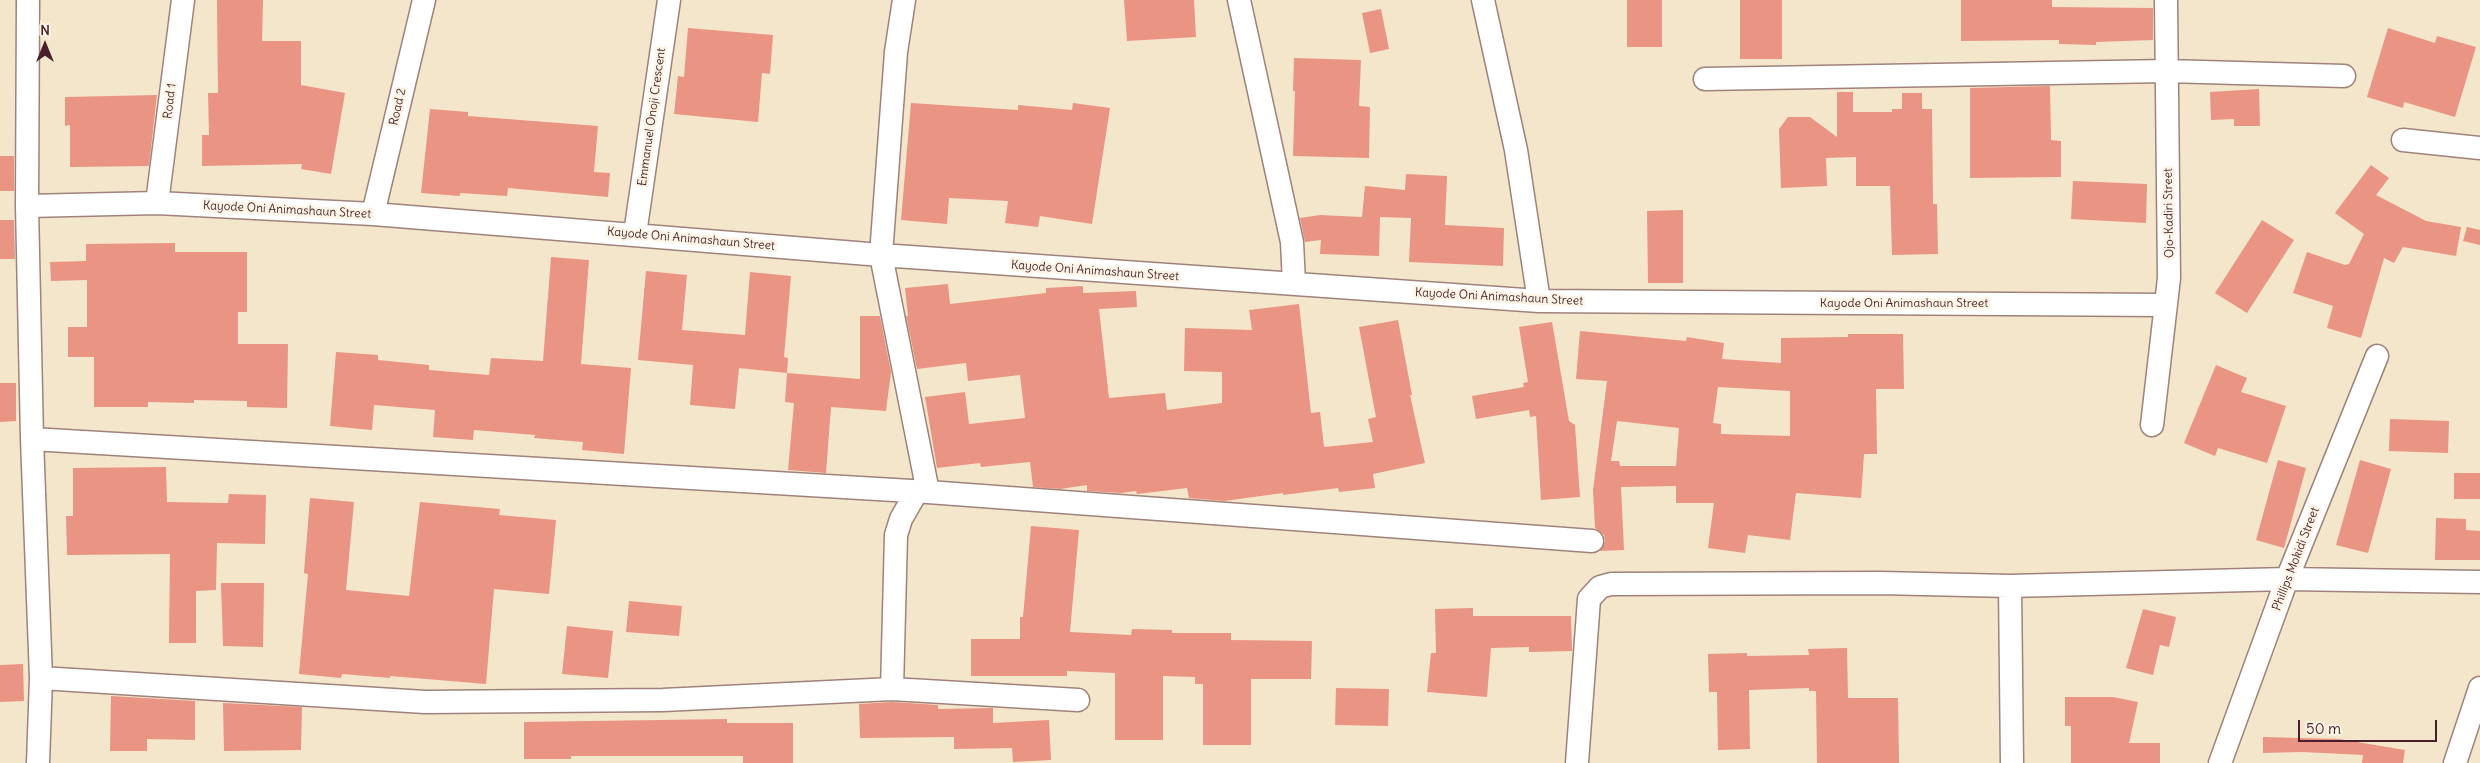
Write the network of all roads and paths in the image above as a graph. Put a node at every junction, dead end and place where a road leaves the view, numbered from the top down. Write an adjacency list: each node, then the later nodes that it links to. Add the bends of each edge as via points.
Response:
1 (28, 0): 15 (street)
2 (182, 0): 14 (street, Road 1)
3 (424, 0): 16 (street, Road 2)
4 (669, 0): 17 (street, Emmanuel Onoji Crescent)
5 (904, 0): 18 (street, via 896,52)
6 (1239, 0): 19 (street, via 1292,242)
7 (1483, 0): 20 (street, via 1516,150)
8 (2166, 0): 9 (street, Ojo-Kadiri Street)
9 (2167, 71): 10 (street); 11 (street); 21 (street, Ojo-Kadiri Street, via 2170,267)
10 (2344, 76)
11 (1705, 79)
12 (2402, 140): 13 (street)
13 (2480, 148)
14 (157, 203): 15 (street, Kayode Oni Animashaun Street); 16 (street, Kayode Oni Animashaun Street)
15 (27, 206): 24 (street)
16 (373, 214): 17 (street, Kayode Oni Animashaun Street)
17 (635, 234): 18 (street, Kayode Oni Animashaun Street)
18 (881, 255): 19 (street, Kayode Oni Animashaun Street); 25 (street)
19 (1294, 283): 20 (street, Kayode Oni Animashaun Street)
20 (1539, 301): 21 (street, Kayode Oni Animashaun Street)
21 (2164, 305): 23 (street, Ojo-Kadiri Street)
22 (2377, 356): 27 (street, Phillips Mokidi Street)
23 (2152, 425)
24 (32, 439): 25 (street); 30 (street)
25 (923, 492): 26 (street); 32 (street, via 901,518 896,535)
26 (1592, 541)
27 (2287, 580): 28 (street); 29 (street); 37 (street, Phillips Mokidi Street)
28 (2480, 582)
29 (2010, 586): 35 (street, via 1631,584 1600,587 1589,599); 36 (street)
30 (41, 678): 32 (street, via 425,702 663,700); 34 (street)
31 (2480, 688): 38 (street)
32 (892, 689): 33 (street)
33 (1078, 700)
34 (38, 763)
35 (1577, 763)
36 (2012, 763)
37 (2220, 763)
38 (2455, 763)

